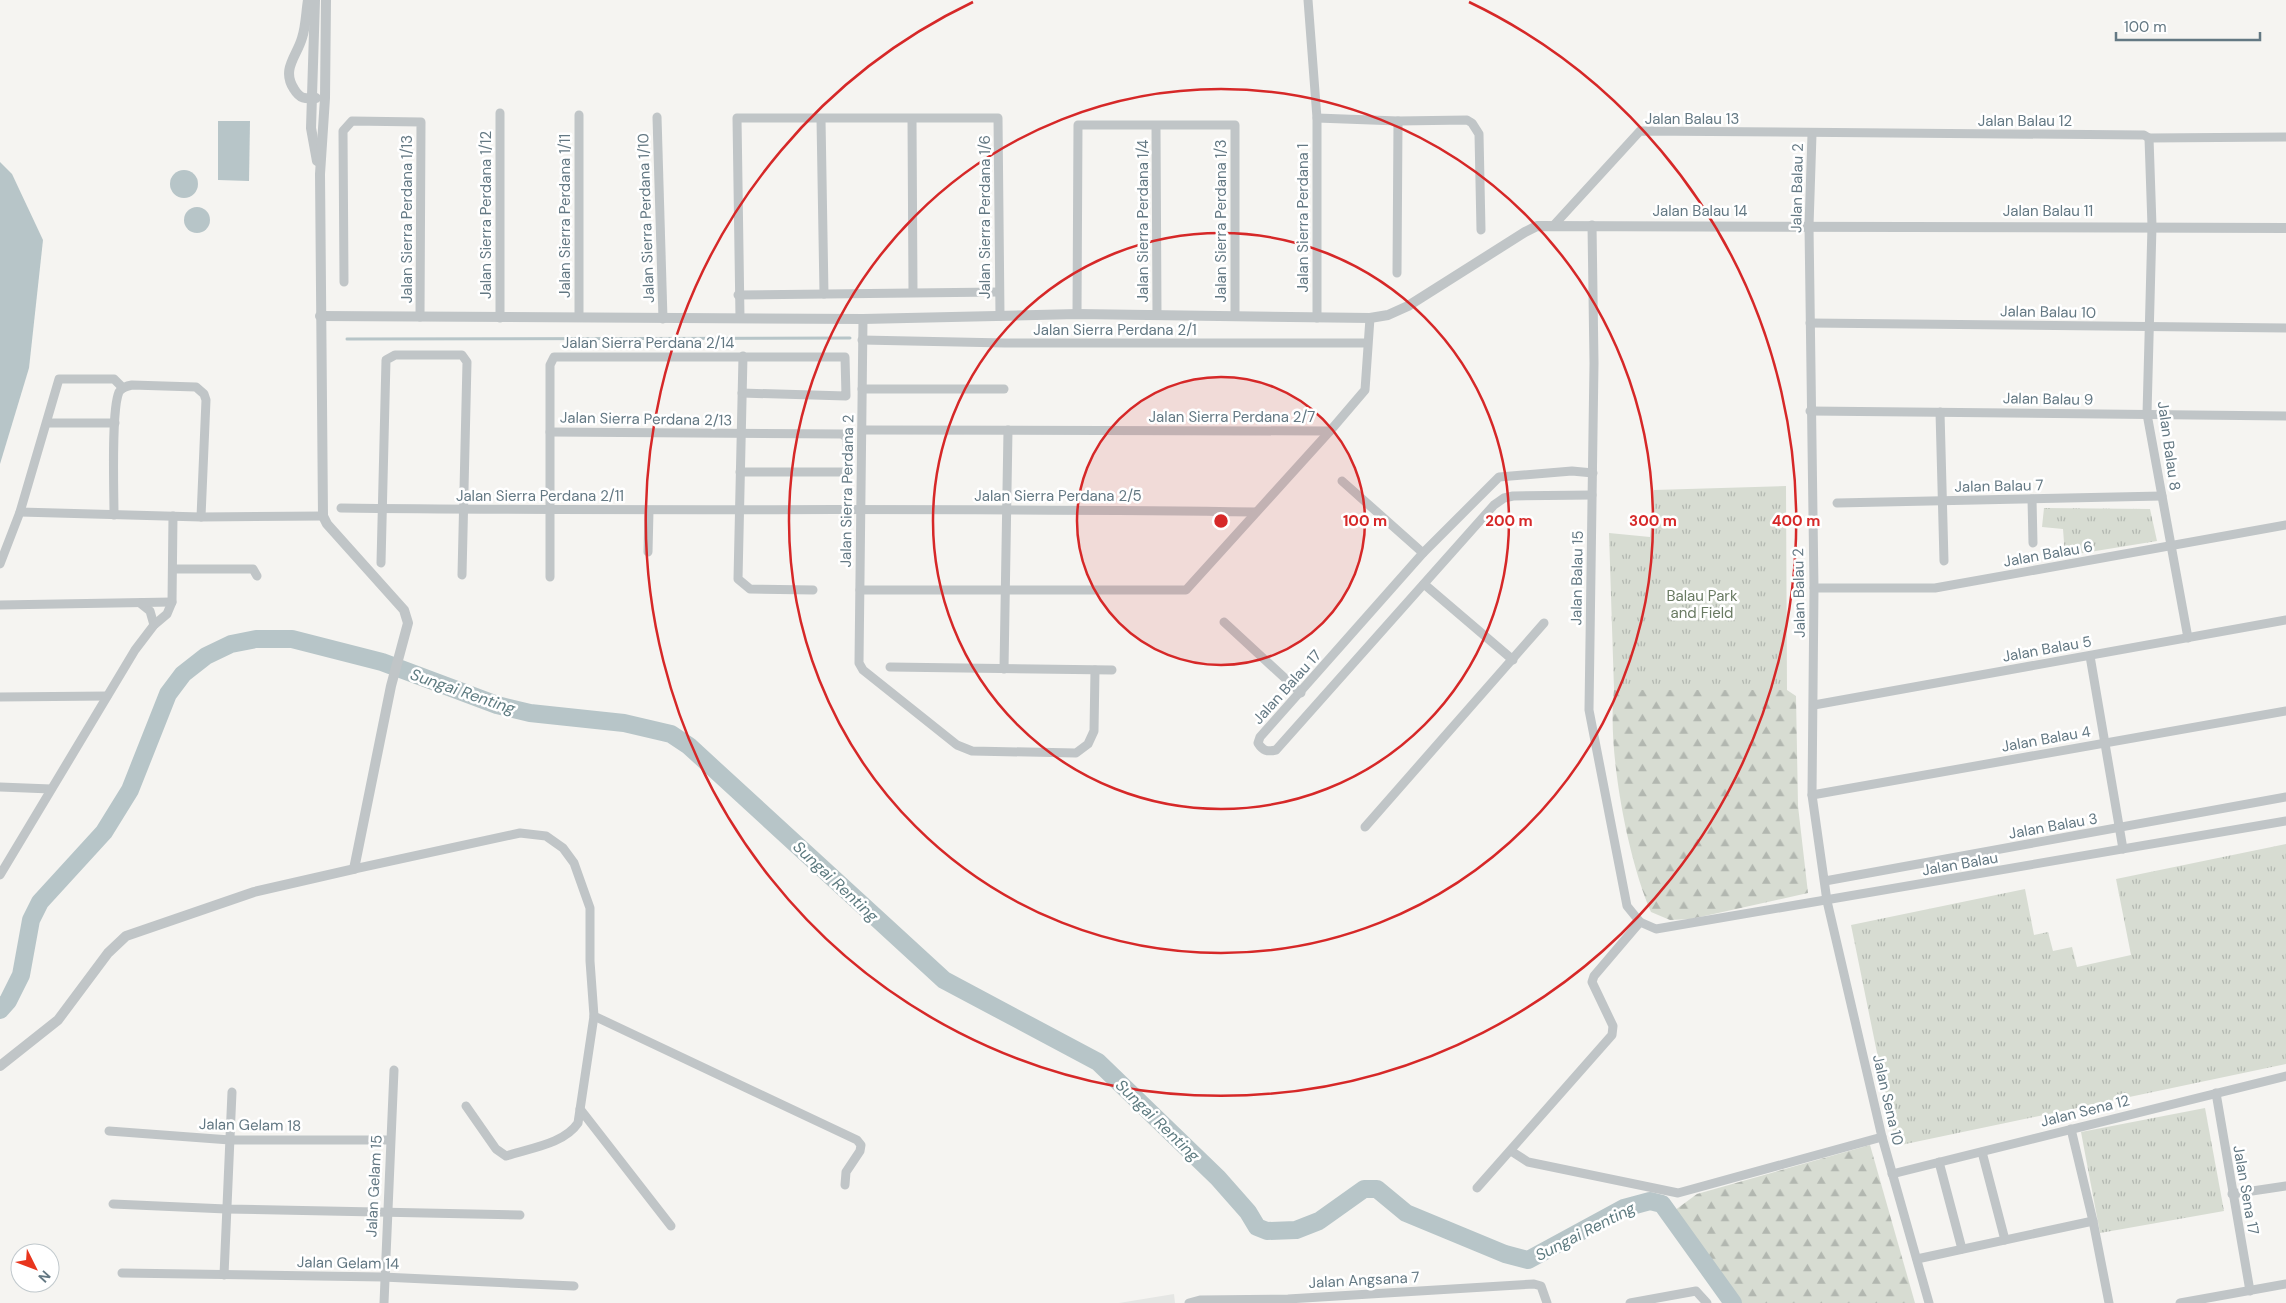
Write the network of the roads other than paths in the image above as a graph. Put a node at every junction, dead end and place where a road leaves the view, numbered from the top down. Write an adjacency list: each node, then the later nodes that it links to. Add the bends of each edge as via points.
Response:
1 (308, 0): 6 (street, via 302,39 290,63 288,76 297,94)
2 (315, 0): 6 (street)
3 (326, 0): 5 (street)
4 (1308, 0): 10 (street, Jalan Sierra Perdana 1)
5 (325, 98): 6 (street); 18 (street)
6 (312, 99): 18 (street, via 311,128)
7 (500, 113): 38 (street, Jalan Sierra Perdana 1/12)
8 (579, 115): 37 (street, Jalan Sierra Perdana 1/11)
9 (657, 116): 42 (street, Jalan Sierra Perdana 1/10)
10 (1317, 118): 13 (street); 40 (street, Jalan Sierra Perdana 1)
11 (820, 119): 12 (street); 29 (street); 30 (street, via 737,118)
12 (912, 119): 27 (street); 28 (street, Jalan Sierra Perdana 1/6, via 998,118)
13 (1398, 121): 24 (street, via 1467,120 1475,126 1479,134); 25 (street)
14 (1156, 126): 31 (street, via 1078,125); 32 (street, Jalan Sierra Perdana 1/4); 35 (street, Jalan Sierra Perdana 1/3, via 1235,125)
15 (1812, 134): 17 (street, Jalan Balau 12, via 2134,135); 19 (street, Jalan Balau 13, via 1640,131); 21 (street, Jalan Balau 2)
16 (2286, 137): 17 (street, Jalan Balau 12)
17 (2149, 138): 22 (street)
18 (320, 174): 33 (street)
19 (1554, 225): 20 (street, Jalan Balau 14); 41 (street, Jalan Balau 14, via 1538,226 1525,232 1408,306 1388,315)
20 (1592, 225): 21 (street, Jalan Balau 14); 66 (street, Jalan Balau 15)
21 (1809, 226): 22 (street, Jalan Balau 11); 44 (street, Jalan Balau 2)
22 (2152, 226): 23 (street, Jalan Balau 11); 45 (street, Jalan Balau 8)
23 (2286, 228)
24 (1481, 230)
25 (1397, 273)
26 (344, 282): 36 (street, Jalan Sierra Perdana 1/13, via 343,131 352,121 421,122)
27 (913, 292): 28 (street); 29 (street)
28 (998, 292): 34 (street, Jalan Sierra Perdana 1/6)
29 (824, 294): 30 (street)
30 (738, 295): 39 (street)
31 (1077, 314): 32 (street, Jalan Balau 14); 34 (street, Jalan Balau 14)
32 (1157, 315): 35 (street, Jalan Balau 14)
33 (320, 316): 36 (street, Jalan Balau 14); 85 (street)
34 (1000, 316): 43 (street, Jalan Balau 14)
35 (1236, 316): 40 (street, Jalan Balau 14)
36 (420, 317): 38 (street, Jalan Balau 14)
37 (579, 317): 38 (street, Jalan Balau 14); 42 (street, Jalan Balau 14)
38 (500, 318)
39 (740, 318): 42 (street, Jalan Balau 14); 43 (street, Jalan Balau 14)
40 (1317, 318): 41 (street, Jalan Balau 14)
41 (1370, 318): 48 (street, Jalan Sierra Perdana 2/7)
42 (663, 319)
43 (863, 319): 47 (street, Jalan Sierra Perdana 2)
44 (1810, 323): 45 (street, Jalan Balau 10); 54 (street, Jalan Balau 2)
45 (2150, 326): 46 (street, Jalan Balau 10); 56 (street, Jalan Balau 8)
46 (2286, 328)
47 (862, 340): 48 (street, Jalan Sierra Perdana 2/1, via 1005,344); 51 (street, Jalan Sierra Perdana 2)
48 (1367, 343): 62 (street, Jalan Sierra Perdana 2/7, via 1365,390)
49 (743, 356): 53 (street); 53 (street, Jalan Sierra Perdana 2/14, via 845,356 846,396); 63 (street, Jalan Sierra Perdana 2/14, via 554,357 550,365)
50 (123, 388): 58 (street, via 114,379 58,379); 59 (street, via 119,393); 86 (street, via 132,385 196,387 204,394)
51 (862, 389): 52 (street); 60 (street, Jalan Sierra Perdana 2)
52 (1004, 389)
53 (742, 393): 64 (street)
54 (1810, 411): 55 (street, Jalan Balau 9); 100 (street, Jalan Balau 2)
55 (1940, 412): 56 (street, Jalan Balau 9); 71 (street)
56 (2148, 414): 57 (street, Jalan Balau 9); 69 (street, Jalan Balau 8)
57 (2286, 416)
58 (47, 423): 59 (street); 81 (street)
59 (115, 423): 83 (street)
60 (862, 430): 61 (street, Jalan Sierra Perdana 2/7); 79 (street, Jalan Sierra Perdana 2)
61 (1008, 430): 62 (street, Jalan Sierra Perdana 2/7); 75 (street)
62 (1330, 431): 82 (street)
63 (550, 432): 64 (street, Jalan Sierra Perdana 2/13); 77 (street)
64 (741, 434): 65 (street); 65 (street, Jalan Sierra Perdana 2/13, via 842,434 847,438 848,470)
65 (740, 472): 80 (street)
66 (1593, 473): 68 (street, Jalan Balau 15); 91 (street, Jalan Balau 17, via 1564,471 1499,477)
67 (1342, 482): 91 (street)
68 (1592, 495): 99 (street, Jalan Balau 17, via 1504,498 1494,505); 136 (street, Jalan Balau 15, via 1589,710 1627,906)
69 (2162, 496): 70 (street, Jalan Balau 7); 89 (street, Jalan Balau 8)
70 (2032, 499): 71 (street, Jalan Balau 7); 88 (street)
71 (1942, 501): 72 (street, Jalan Balau 7); 92 (street)
72 (1837, 503)
73 (341, 508): 74 (street, Jalan Sierra Perdana 2/11)
74 (382, 508): 76 (street, Jalan Sierra Perdana 2/11); 76 (street, via 386,360 395,355 462,355 467,362); 93 (street)
75 (1006, 508): 79 (street, Jalan Sierra Perdana 2/5); 82 (street, Jalan Sierra Perdana 2/5); 101 (street)
76 (464, 509): 77 (street, Jalan Sierra Perdana 2/11); 96 (street)
77 (550, 510): 78 (street, Jalan Sierra Perdana 2/11); 98 (street)
78 (648, 510): 80 (street, Jalan Sierra Perdana 2/11); 90 (street)
79 (860, 510): 80 (street, Jalan Sierra Perdana 2/5); 103 (street, Jalan Sierra Perdana 2)
80 (739, 511): 102 (street, via 738,579 750,589)
81 (20, 512): 83 (street); 94 (street)
82 (1256, 512): 101 (street, via 1186,590)
83 (114, 515): 84 (street)
84 (173, 516): 86 (street); 95 (street)
85 (323, 516): 86 (street); 132 (street, via 326,524 404,610 408,622 391,686)
86 (201, 517)
87 (2286, 525): 89 (street, Jalan Balau 6)
88 (2033, 543)
89 (2172, 546): 100 (street, Jalan Balau 6, via 1935,588); 111 (street, Jalan Balau 8)
90 (648, 552)
91 (1423, 553): 118 (street, Jalan Balau 17)
92 (1944, 561)
93 (381, 563)
94 (0, 564)
95 (173, 569): 97 (street, via 253,569); 104 (street)
96 (462, 575)
97 (257, 576)
98 (550, 578)
99 (1424, 584): 113 (street); 118 (street, Jalan Balau 17, via 1276,750 1268,752 1261,749 1260,737)
100 (1814, 588): 121 (street, Jalan Balau 2)
101 (1005, 589): 103 (street); 115 (street)
102 (814, 590)
103 (860, 590): 116 (street, Jalan Sierra Perdana 2, via 859,663 863,670 957,745 972,751 1076,753 1084,748 1094,731)
104 (172, 602): 105 (street); 110 (street, via 167,614)
105 (140, 603): 106 (street); 110 (street, via 150,611)
106 (0, 605)
107 (2286, 620): 111 (street, Jalan Balau 5)
108 (1224, 622): 118 (street)
109 (1544, 623): 113 (street)
110 (154, 625): 119 (street)
111 (2188, 638): 112 (street, Jalan Balau 5)
112 (2090, 656): 121 (street, Jalan Balau 5); 123 (street)
113 (1513, 660): 129 (street)
114 (890, 667): 115 (street)
115 (1004, 668): 116 (street)
116 (1095, 670): 117 (street)
117 (1112, 670)
118 (1301, 693)
119 (107, 696): 120 (street); 125 (street)
120 (0, 697)
121 (1814, 706): 126 (street, Jalan Balau 2)
122 (2286, 711): 123 (street, Jalan Balau 4)
123 (2105, 743): 126 (street, Jalan Balau 4); 130 (street)
124 (0, 787): 125 (street)
125 (51, 789): 133 (street)
126 (1812, 795): 134 (street, Jalan Balau 2)
127 (2286, 797): 130 (street, Jalan Balau 3)
128 (2286, 821): 131 (street, Jalan Balau)
129 (1364, 827)
130 (2120, 827): 131 (street); 134 (street, Jalan Balau 3)
131 (2124, 849): 135 (street, Jalan Balau)
132 (354, 869): 137 (street, via 520,833 546,836 574,863 590,908); 138 (street, via 254,892 126,936 108,953 50,1029)
133 (0, 875)
134 (1825, 881): 135 (street, Jalan Balau 2)
135 (1827, 901): 136 (street, Jalan Balau, via 1656,930); 147 (street, Jalan Sena 10)
136 (1640, 922): 150 (street, via 1592,982 1613,1026 1612,1035)
137 (594, 1016): 144 (street); 154 (street, via 857,1140 861,1145 860,1151 846,1172)
138 (0, 1066)
139 (394, 1070): 149 (street, Jalan Gelam 15)
140 (2286, 1076): 142 (street, Jalan Sena 12)
141 (232, 1092): 148 (street)
142 (2216, 1093): 145 (street, Jalan Sena 12); 157 (street, Jalan Sena 17)
143 (466, 1106): 144 (street, via 496,1149 506,1156 561,1138 574,1130)
144 (580, 1109): 163 (street)
145 (2071, 1129): 151 (street, Jalan Sena 12); 162 (street)
146 (109, 1131): 148 (street, Jalan Gelam 18)
147 (1882, 1138): 150 (street, via 1678,1193 1528,1162); 153 (street, Jalan Sena 10)
148 (230, 1140): 149 (street, Jalan Gelam 18); 159 (street)
149 (390, 1140): 160 (street, Jalan Gelam 15)
150 (1511, 1151): 156 (street)
151 (1982, 1152): 152 (street, Jalan Sena 12); 164 (street)
152 (1939, 1162): 153 (street, Jalan Sena 12); 165 (street)
153 (1892, 1174): 166 (street, Jalan Sena 10)
154 (845, 1185)
155 (2286, 1186): 157 (street)
156 (1477, 1188)
157 (2232, 1194): 172 (street, Jalan Sena 17)
158 (113, 1204): 159 (street)
159 (226, 1209): 160 (street); 168 (street)
160 (386, 1212): 161 (street); 169 (street, Jalan Gelam 15)
161 (520, 1215)
162 (2093, 1221): 164 (street); 181 (street)
163 (671, 1226)
164 (2005, 1240): 165 (street)
165 (1962, 1250): 166 (street)
166 (1917, 1260): 180 (street, Jalan Sena 10)
167 (122, 1273): 168 (street, Jalan Gelam 14)
168 (224, 1275): 169 (street, Jalan Gelam 14)
169 (384, 1278): 171 (street, Jalan Gelam 14); 175 (street, Jalan Gelam 15)
170 (2286, 1284): 172 (street)
171 (574, 1286)
172 (2250, 1291): 182 (street)
173 (1362, 1299): 174 (street, Jalan Angsana 7); 177 (street, Jalan Angsana 7, via 1534,1284 1541,1286)
174 (1275, 1301): 176 (street, Jalan Angsana 7)
175 (384, 1303)
176 (1189, 1303)
177 (1547, 1303)
178 (1630, 1303): 179 (street, via 1696,1291)
179 (1707, 1303)
180 (1929, 1303)
181 (2109, 1303)
182 (2180, 1303)

